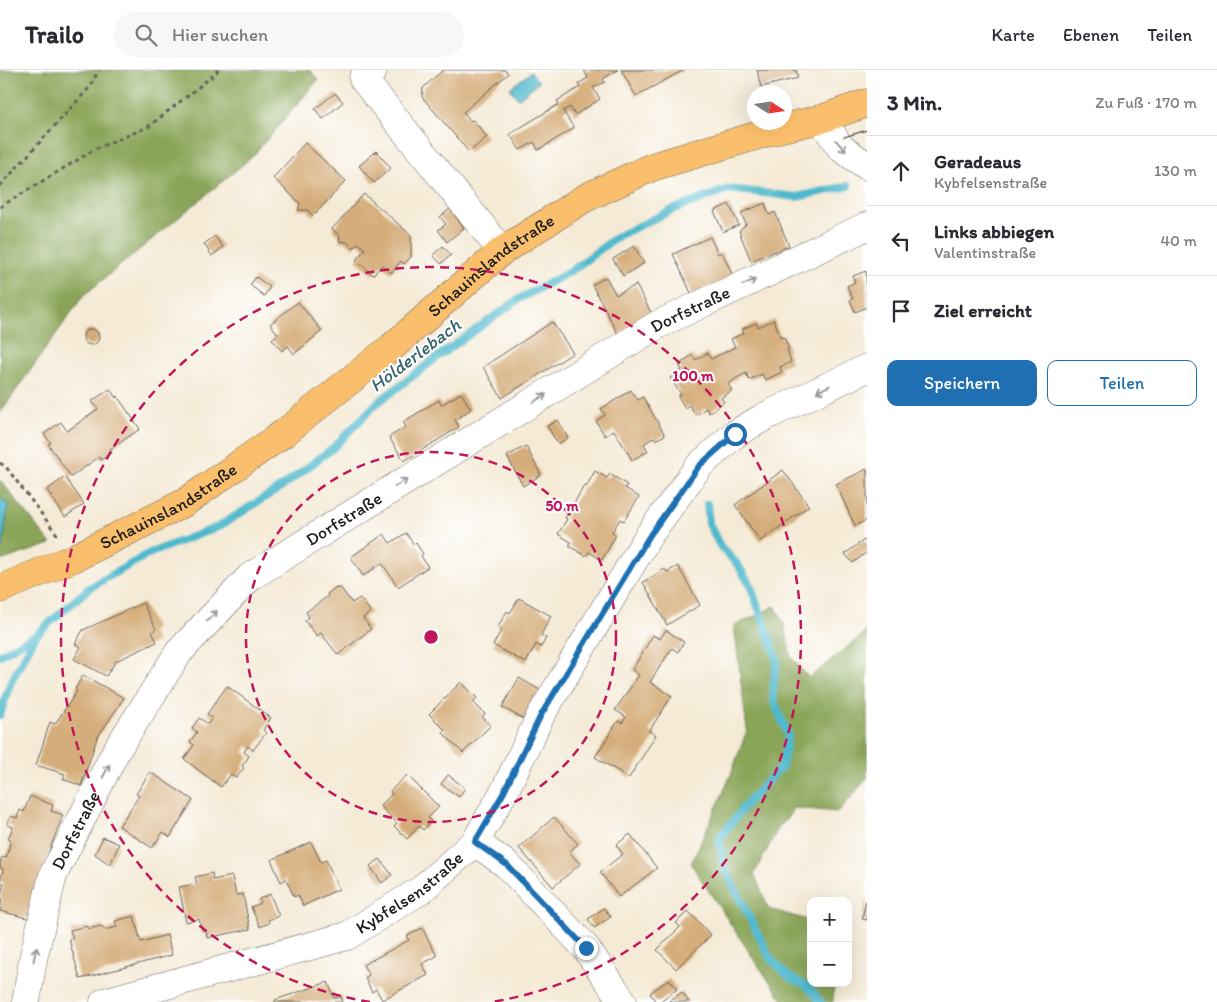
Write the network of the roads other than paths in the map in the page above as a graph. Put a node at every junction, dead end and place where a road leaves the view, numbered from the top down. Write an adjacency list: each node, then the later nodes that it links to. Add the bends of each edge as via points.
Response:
1 (373, 70): 6 (street, via 363,79)
2 (867, 103): 3 (main road, Schauinslandstraße)
3 (821, 119): 4 (street, one-way to 4, via 841,148); 6 (main road, Schauinslandstraße, via 652,167 585,198)
4 (867, 166)
5 (867, 226): 10 (street, Dorfstraße, one-way to 5, via 53,875 116,752 179,652 250,577 657,325)
6 (502, 251): 8 (main road, Schauinslandstraße, via 392,347 284,433 184,503 74,558)
7 (867, 368): 9 (street, Kybfelsenstraße, one-way to 9, via 764,417 735,434 699,466 650,535 541,715 504,792)
8 (0, 589)
9 (475, 842): 11 (street, Kybfelsenstraße, via 421,890 347,936); 12 (street, via 507,865 586,948)
10 (26, 1002)
11 (104, 1002)
12 (623, 1002)

